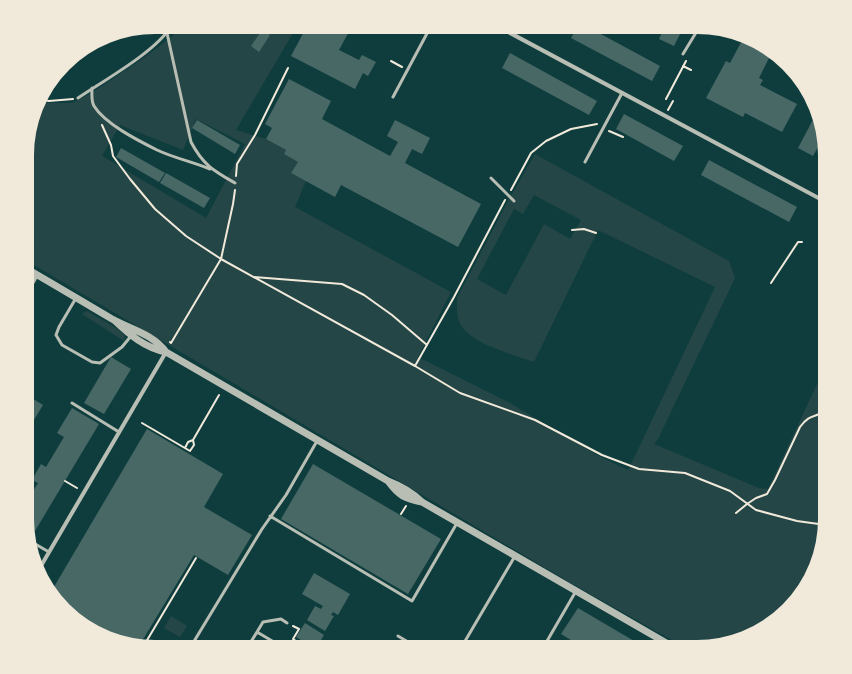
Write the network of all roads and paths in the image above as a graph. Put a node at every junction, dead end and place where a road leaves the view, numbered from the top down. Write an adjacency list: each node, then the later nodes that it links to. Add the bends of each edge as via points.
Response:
1 (167, 33): 12 (lane, via 140,56); 23 (lane, via 191,142 198,155)
2 (427, 33): 14 (lane)
3 (512, 33): 13 (street)
4 (696, 33): 5 (lane)
5 (683, 54)
6 (687, 59): 9 (path)
7 (391, 61): 8 (path)
8 (397, 64)
9 (683, 66): 11 (path); 16 (path)
10 (288, 68): 25 (path, via 255,135 236,164)
11 (692, 70)
12 (92, 88): 15 (lane); 18 (lane)
13 (622, 92): 19 (lane); 27 (street)
14 (394, 97)
15 (78, 98): 17 (path)
16 (666, 99)
17 (46, 100)
18 (94, 106): 23 (lane, via 105,119 158,151); 32 (path, via 114,156 155,209 186,236)
19 (607, 120): 20 (lane); 26 (path, via 596,125 571,129 546,141 530,153)
20 (603, 128): 21 (path); 22 (lane)
21 (623, 138)
22 (585, 162)
23 (211, 169): 25 (lane)
24 (491, 178): 26 (lane)
25 (235, 183): 32 (path)
26 (508, 195): 28 (lane); 43 (path)
27 (819, 198)
28 (514, 201)
29 (572, 230): 30 (path, via 584,229)
30 (596, 233)
31 (802, 242): 37 (path, via 798,242)
32 (221, 259): 35 (path); 42 (path)
33 (33, 273): 34 (street)
34 (37, 275): 36 (street); 38 (street)
35 (253, 277): 43 (path, via 342,284 392,314); 45 (path)
36 (33, 282)
37 (771, 283)
38 (76, 298): 39 (street); 41 (lane, via 56,335 62,345 92,362 100,363 122,347)
39 (114, 320): 40 (street); 41 (street)
40 (135, 329): 41 (lane); 44 (street, via 161,344)
41 (131, 336): 44 (street, via 151,348)
42 (172, 343)
43 (427, 345): 45 (path)
44 (166, 352): 50 (street); 51 (street)
45 (415, 366): 56 (path, via 460,393 535,420 602,455 639,469 685,473 730,491)
46 (220, 396): 52 (path)
47 (72, 403): 50 (lane)
48 (819, 414): 56 (path, via 806,419 800,427 767,494)
49 (142, 423): 53 (path)
50 (119, 432): 64 (street)
51 (318, 439): 60 (lane, via 286,495); 61 (street, via 388,481 401,486)
52 (193, 440): 53 (path, via 188,442); 53 (path, via 194,446 190,451)
53 (185, 448)
54 (65, 481): 55 (path)
55 (77, 488)
56 (747, 504): 58 (path); 62 (path, via 756,510)
57 (406, 506): 59 (path)
58 (736, 513)
59 (401, 514)
60 (270, 516): 61 (lane, via 412,600); 73 (lane)
61 (457, 523): 65 (street)
62 (819, 524)
63 (35, 544): 64 (lane)
64 (49, 552): 67 (street)
65 (515, 556): 68 (street); 79 (lane)
66 (196, 558): 72 (path)
67 (42, 565)
68 (576, 591): 80 (lane); 81 (street)
69 (287, 623): 70 (lane, via 281,619 263,622); 76 (path, via 300,630 293,639)
70 (257, 632): 74 (lane); 75 (lane)
71 (398, 636): 77 (path); 78 (lane)
72 (147, 641)
73 (194, 641)
74 (251, 641)
75 (272, 641)
76 (297, 641)
77 (393, 641)
78 (406, 641)
79 (465, 641)
80 (547, 641)
81 (663, 641)

